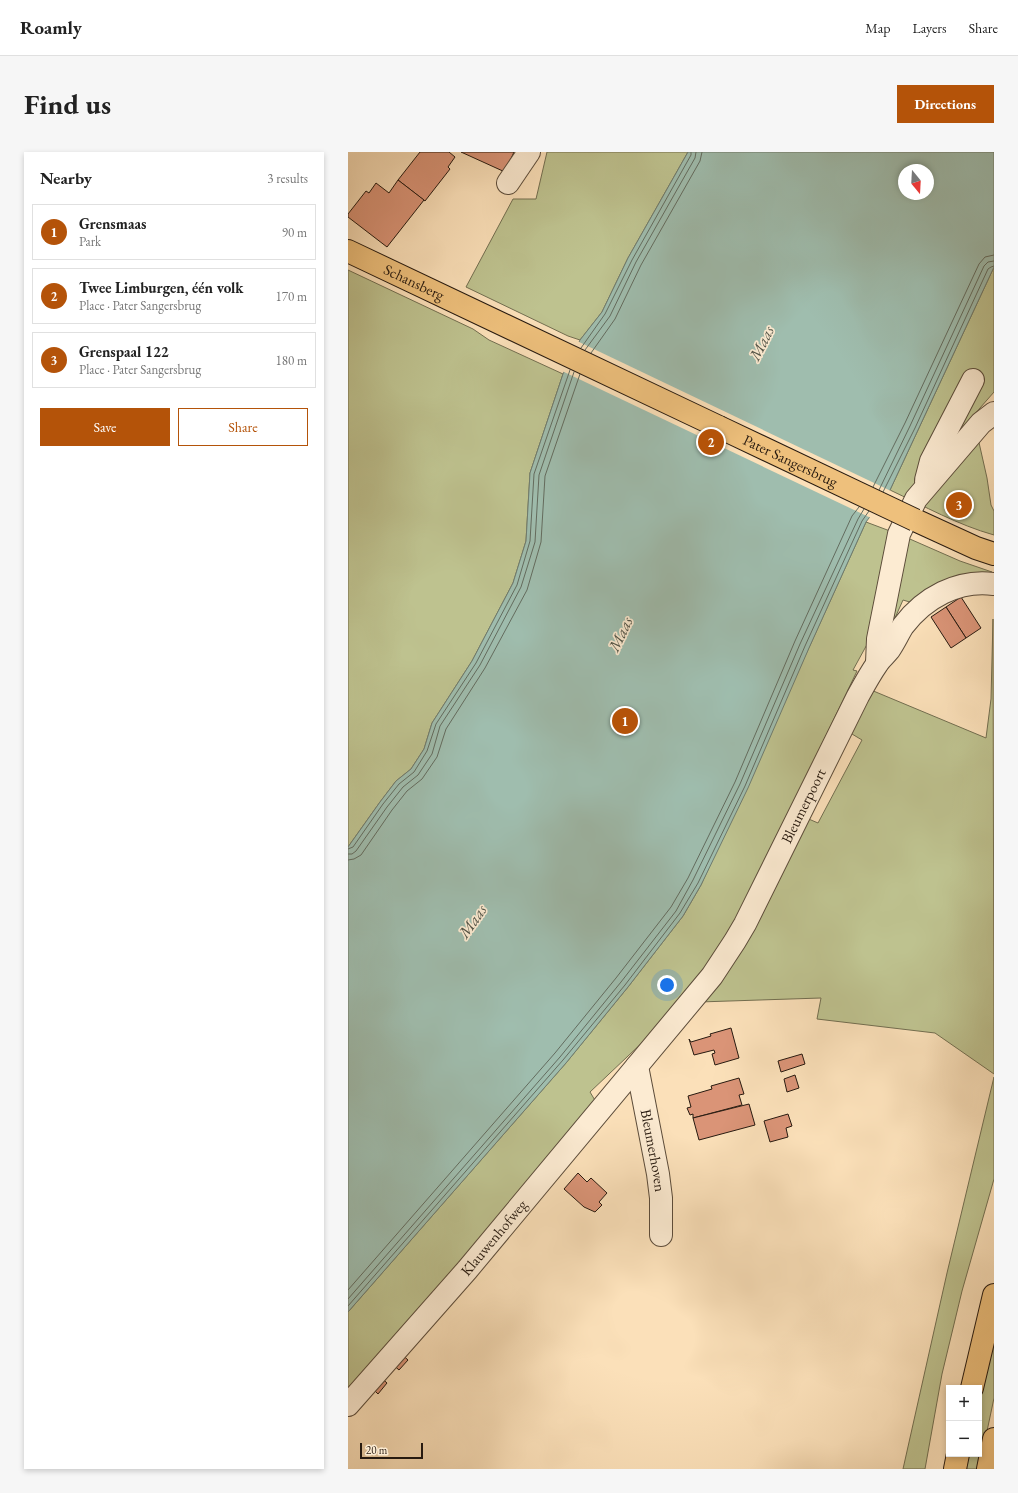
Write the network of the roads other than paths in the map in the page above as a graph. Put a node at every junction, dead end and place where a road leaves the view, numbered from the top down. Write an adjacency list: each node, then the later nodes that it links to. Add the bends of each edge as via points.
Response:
1 (529, 152): 2 (street)
2 (508, 183)
3 (348, 251): 4 (main road, Schansberg)
4 (480, 314): 8 (main road, Pater Sangersbrug, bridge, via 915,520)
5 (973, 380): 7 (street, via 931,461)
6 (994, 413): 7 (street, via 981,423)
7 (925, 488): 10 (street, via 916,499 899,534 878,639)
8 (994, 554)
9 (994, 584): 10 (street, Bleumerpoort, via 965,584 934,598 912,616)
10 (877, 663): 11 (street, Bleumerpoort, via 735,942 700,990)
11 (636, 1066): 12 (street, Bleumerhoven, via 659,1180); 15 (street, Klauwenhofweg, via 467,1270)
12 (661, 1235)
13 (994, 1295): 14 (main road)
14 (973, 1385)
15 (348, 1405)
16 (994, 1439): 19 (main road)
17 (957, 1457): 18 (main road)
18 (955, 1469)
19 (988, 1469)

